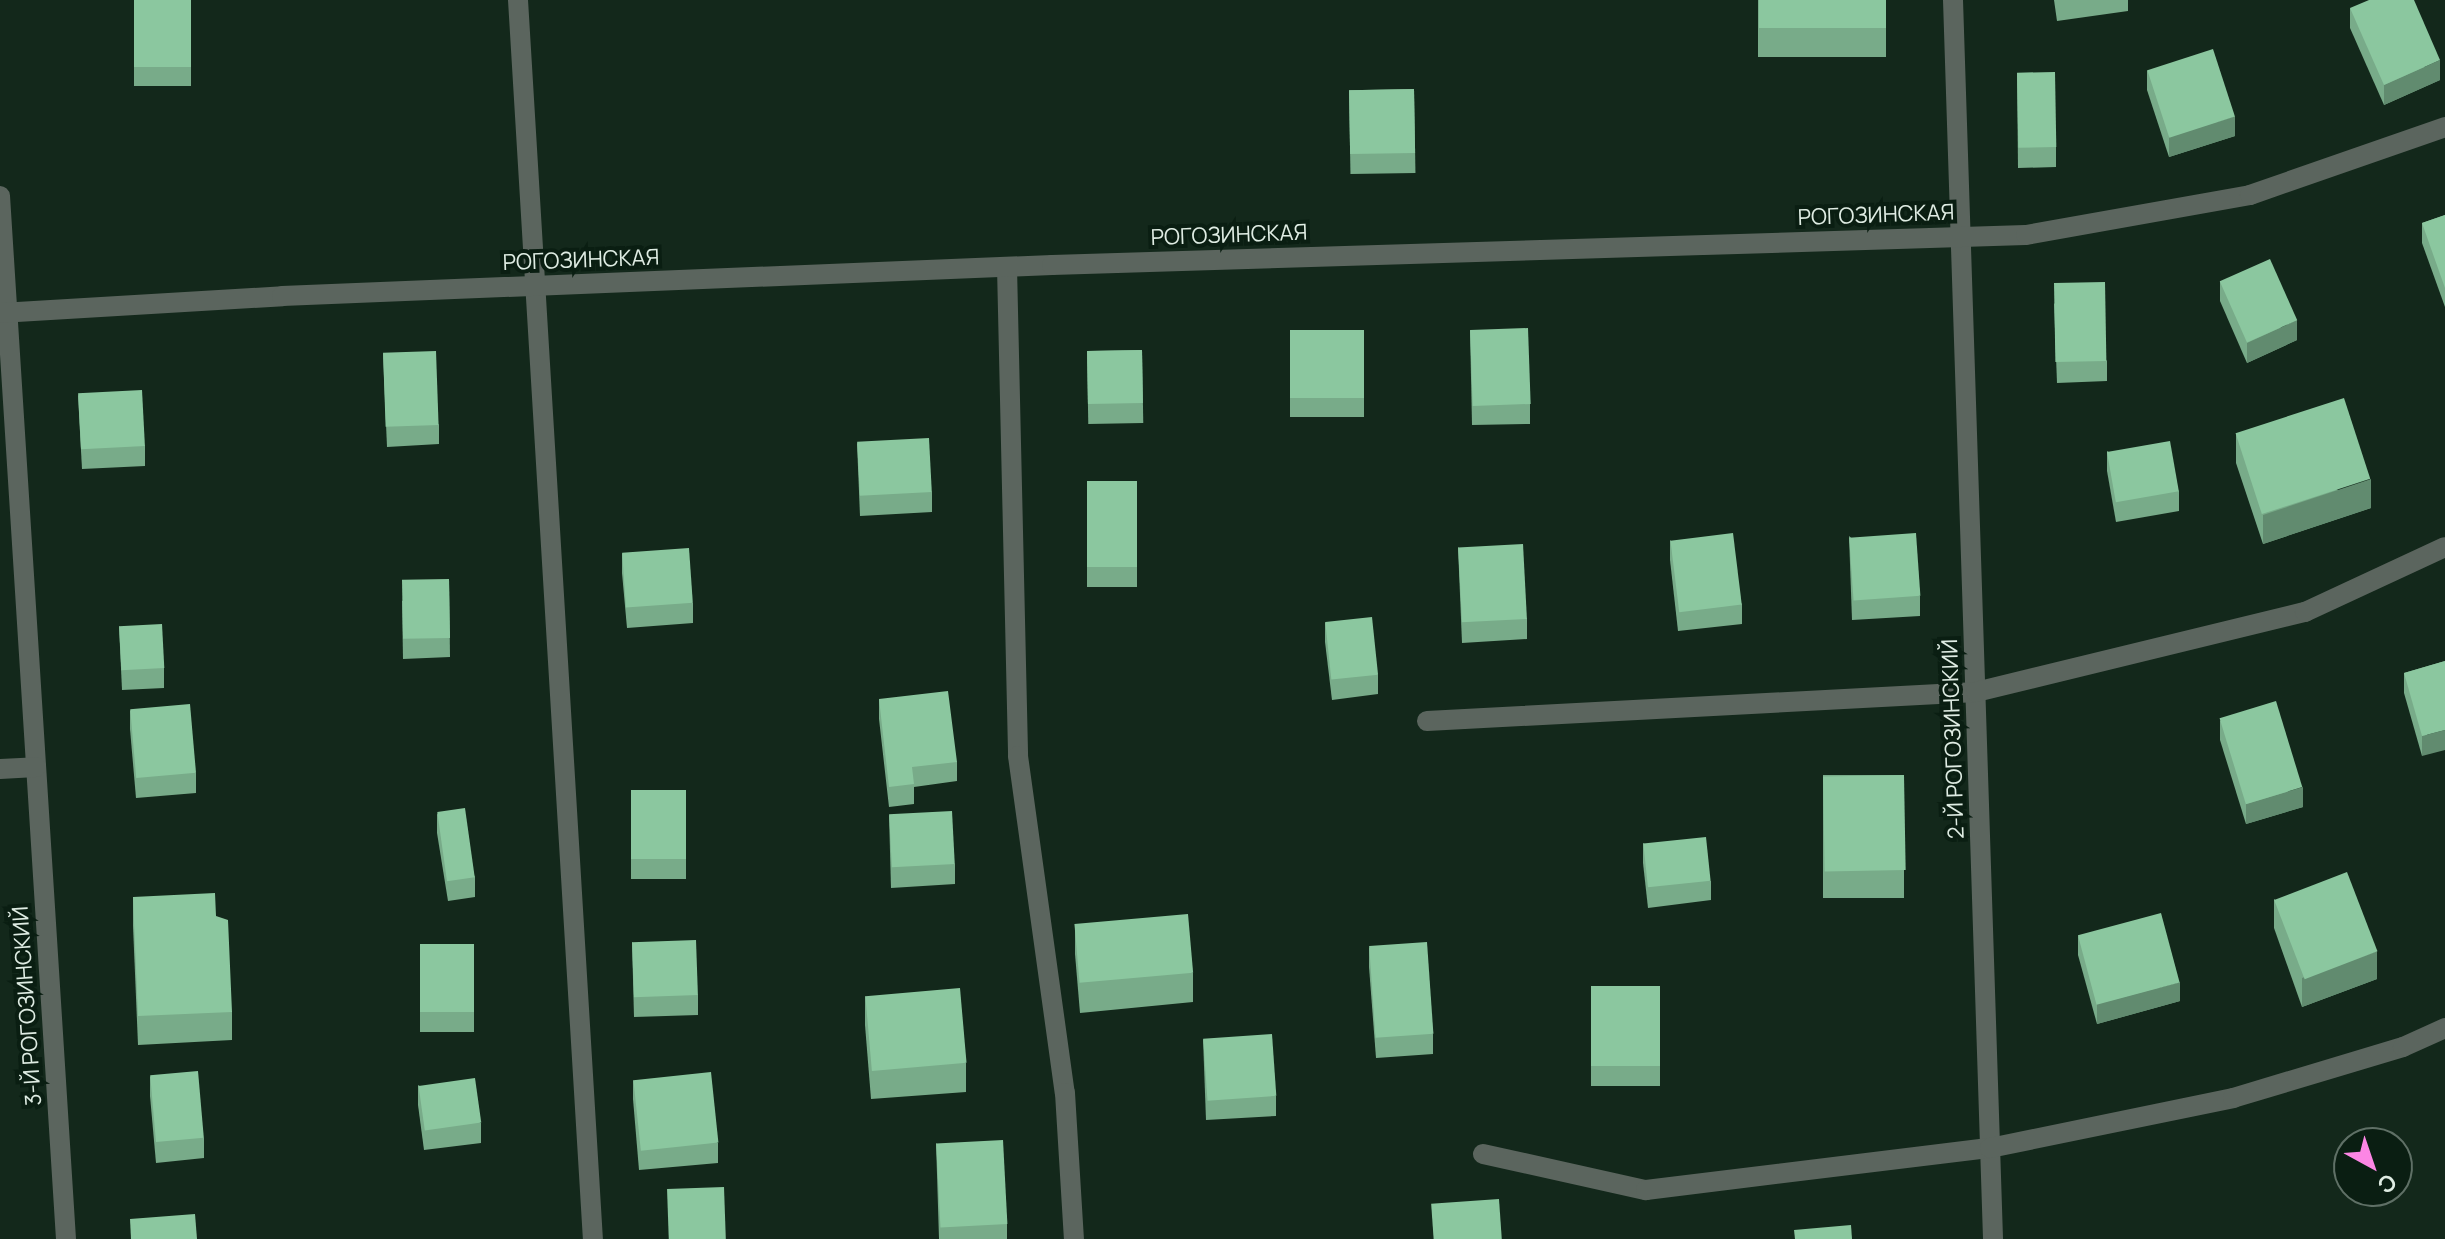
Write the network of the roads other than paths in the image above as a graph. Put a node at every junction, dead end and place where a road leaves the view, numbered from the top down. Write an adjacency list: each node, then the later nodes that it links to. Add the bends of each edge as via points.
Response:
1 (518, 0): 7 (lane)
2 (1953, 0): 5 (lane, 2-Й РОГОЗИНСКИЙ)
3 (2445, 127): 5 (lane, РОГОЗИНСКАЯ, via 2250,195 2026,235)
4 (0, 196): 8 (lane, 3-Й РОГОЗИНСКИЙ)
5 (1961, 236): 6 (lane, РОГОЗИНСКАЯ); 10 (lane, 2-Й РОГОЗИНСКИЙ)
6 (1007, 267): 7 (lane, РОГОЗИНСКАЯ); 19 (lane, via 1018,756 1065,1093)
7 (534, 286): 8 (lane, РОГОЗИНСКАЯ); 18 (lane)
8 (4, 313): 12 (lane, 3-Й РОГОЗИНСКИЙ)
9 (2445, 547): 10 (lane, via 2305,612)
10 (1976, 692): 11 (lane); 15 (lane, 2-Й РОГОЗИНСКИЙ)
11 (1427, 721)
12 (36, 767): 13 (lane); 17 (lane, 3-Й РОГОЗИНСКИЙ)
13 (0, 769)
14 (2445, 1028): 15 (lane, via 2403,1047 2233,1098)
15 (1990, 1148): 16 (lane, via 1646,1190); 20 (lane, 2-Й РОГОЗИНСКИЙ)
16 (1483, 1154)
17 (66, 1239)
18 (593, 1239)
19 (1074, 1239)
20 (1993, 1239)

